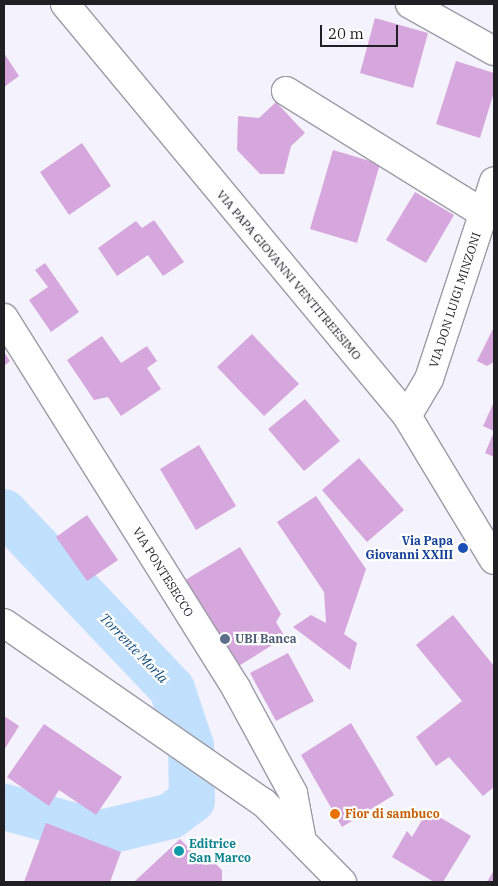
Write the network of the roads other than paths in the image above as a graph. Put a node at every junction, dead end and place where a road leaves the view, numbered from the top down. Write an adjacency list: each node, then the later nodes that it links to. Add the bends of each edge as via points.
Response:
1 (65, 4): 8 (street, VIA PAPA GIOVANNI VENTITREESIMO)
2 (410, 4): 3 (street)
3 (494, 51)
4 (286, 92): 6 (street)
5 (494, 181): 6 (street, VIA DON LUIGI MINZONI)
6 (483, 213): 8 (street, VIA DON LUIGI MINZONI, via 428,379)
7 (4, 318): 11 (street, VIA PONTESECCO, via 236,688 293,793)
8 (407, 416): 9 (street, VIA PAPA GIOVANNI VENTITREESIMO)
9 (494, 560)
10 (4, 623): 11 (street, via 228,776)
11 (301, 836): 12 (street)
12 (342, 882)

